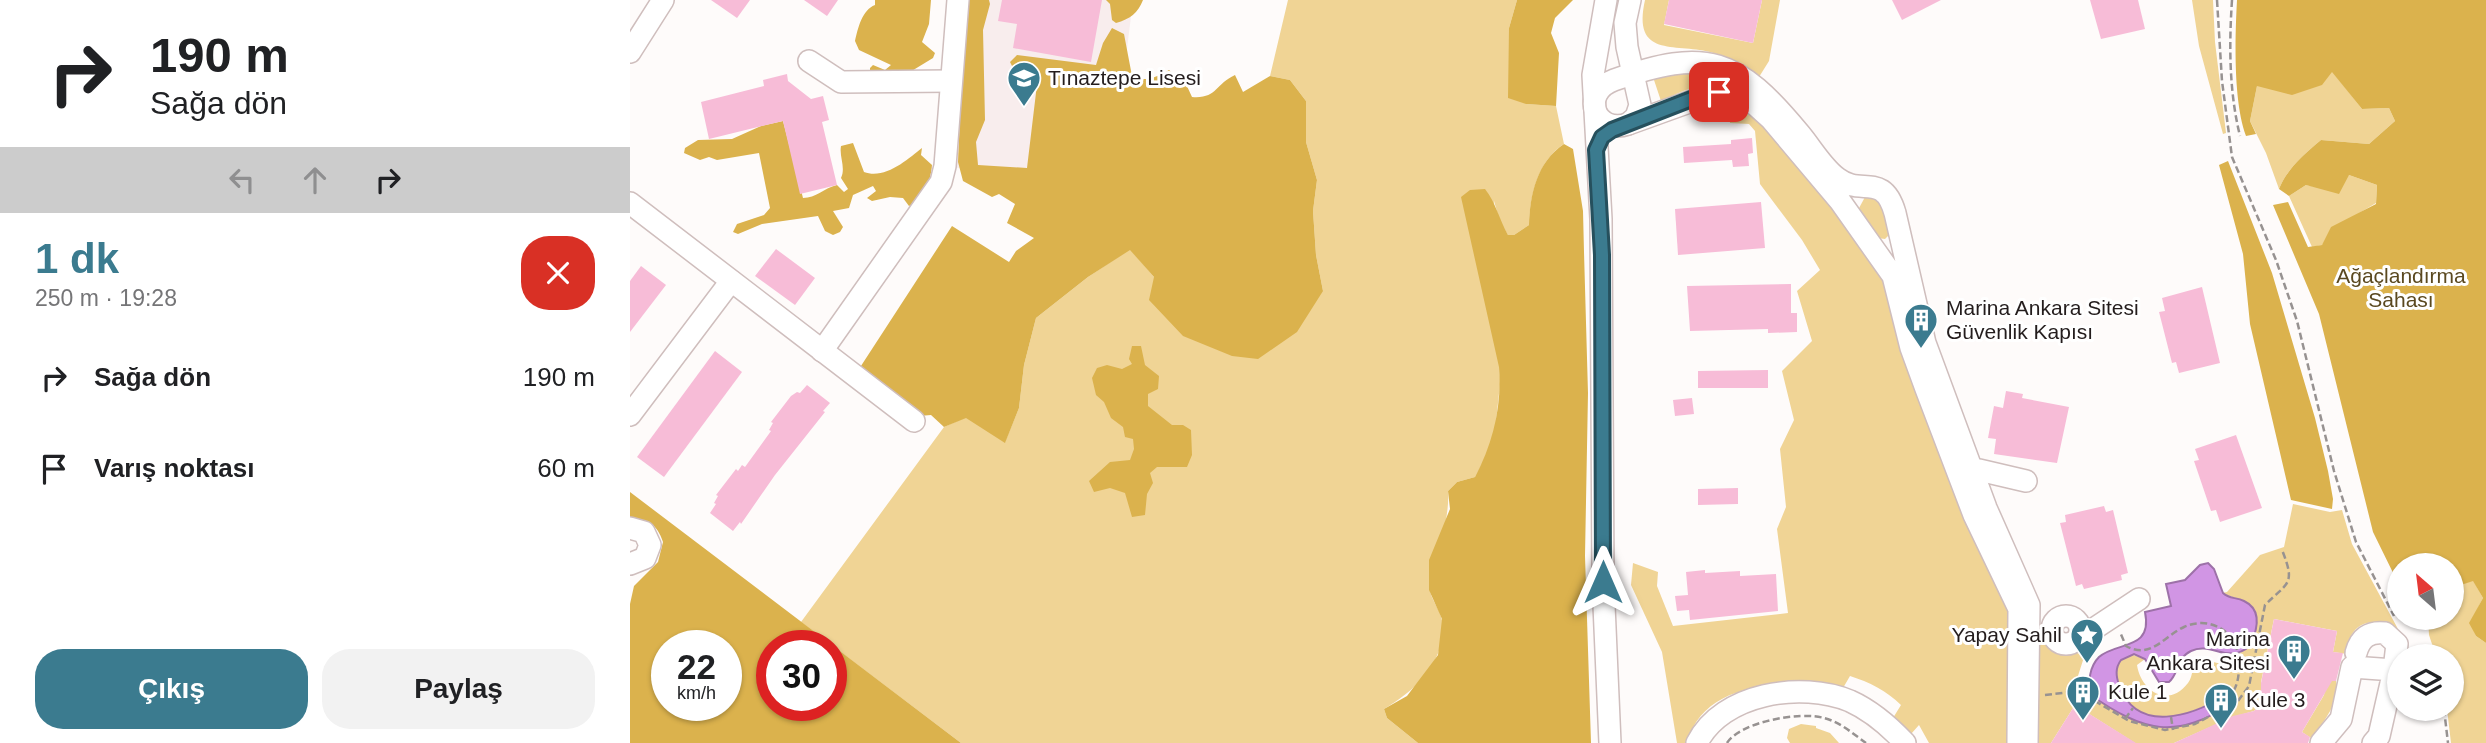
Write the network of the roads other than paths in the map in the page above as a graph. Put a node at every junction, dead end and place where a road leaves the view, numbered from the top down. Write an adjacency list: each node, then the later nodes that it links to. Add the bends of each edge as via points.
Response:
1 (663, 0): 6 (street)
2 (958, 0): 10 (street)
3 (1606, 0): 11 (street, via 1594,65)
4 (1630, 0): 5 (street)
5 (1625, 23): 8 (street, via 1642,51); 9 (street)
6 (630, 52)
7 (809, 61): 10 (street, via 842,82)
8 (1669, 63): 9 (street); 14 (street, via 1711,65 1744,77 1763,91 1838,179)
9 (1632, 74): 11 (street, via 1600,88); 12 (street, via 1640,104 1636,117)
10 (951, 81): 20 (street, via 941,182)
11 (1594, 107): 12 (street, via 1604,122); 13 (street)
12 (1625, 125): 13 (street, via 1602,137); 16 (street, via 1708,94 1743,97 1771,119)
13 (1596, 150): 33 (street, via 1602,243 1603,582)
14 (1867, 186): 16 (street, via 1855,195); 17 (street, via 1888,194)
15 (632, 210): 19 (street)
16 (1851, 216): 18 (street)
17 (1899, 230): 18 (street, via 1888,244); 23 (street, via 1926,344)
18 (1871, 243): 23 (street, via 1897,285 1926,389)
19 (732, 281): 20 (street); 21 (street)
20 (822, 351): 22 (street)
21 (630, 415)
22 (914, 421)
23 (1966, 473): 24 (street, via 1985,471); 27 (street, via 1974,514)
24 (2026, 481)
25 (630, 528): 26 (street, via 644,532 650,545 645,558)
26 (630, 564)
27 (2021, 598): 28 (street, via 2036,594); 36 (street); 37 (street, via 2030,613)
28 (2062, 618): 28 (street, via 2138,599 2077,640 2063,644 2052,629)
29 (2397, 644): 30 (street, via 2385,633 2375,632 2365,636)
30 (2354, 660): 31 (street); 38 (street, via 2341,719)
31 (2387, 668)
32 (2387, 701): 39 (street)
33 (1610, 743)
34 (1697, 743): 35 (street, via 1710,723 1737,704 1805,692 1856,704)
35 (1905, 743)
36 (2018, 743)
37 (2027, 743)
38 (2321, 743)
39 (2373, 743)

